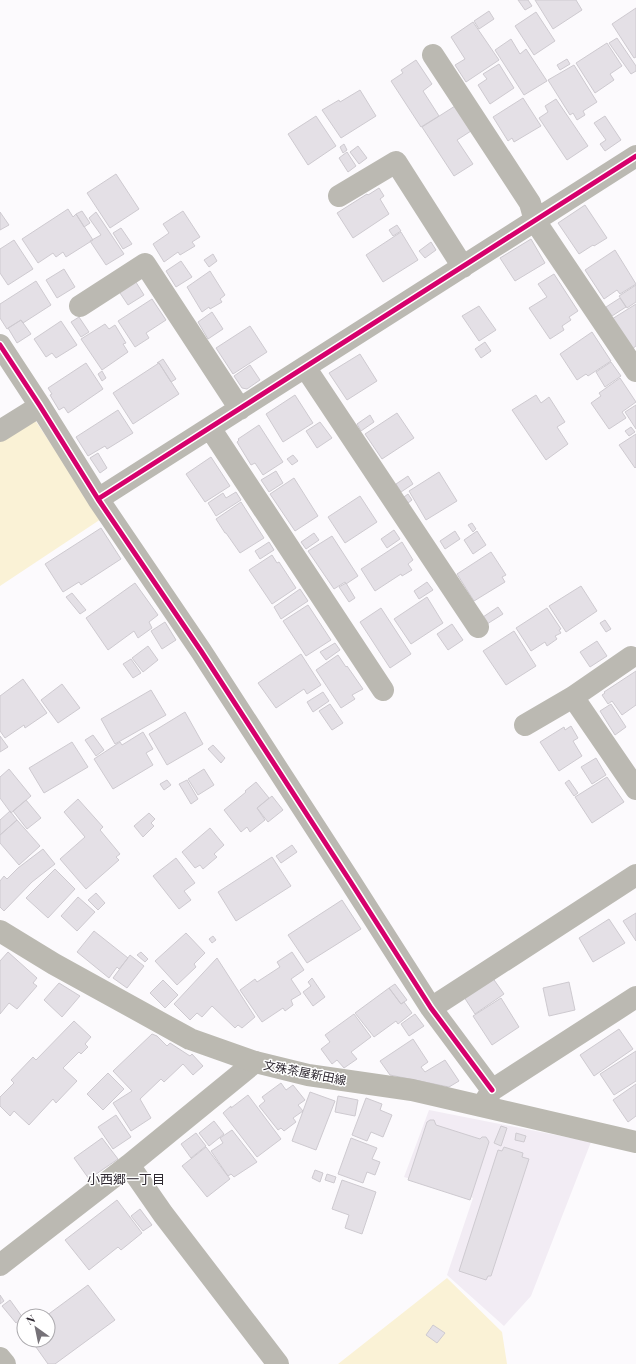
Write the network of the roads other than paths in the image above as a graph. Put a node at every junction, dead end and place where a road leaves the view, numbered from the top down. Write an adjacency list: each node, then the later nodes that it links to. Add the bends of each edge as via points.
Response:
1 (433, 55): 4 (street, via 530,203)
2 (636, 156): 4 (street)
3 (339, 196): 5 (street, via 396,162)
4 (535, 220): 5 (street); 9 (street)
5 (463, 266): 8 (street)
6 (80, 306): 11 (street, via 145,264)
7 (0, 345): 10 (street)
8 (306, 367): 11 (street); 15 (street)
9 (636, 371)
10 (40, 406): 13 (street); 14 (street)
11 (240, 409): 12 (street)
12 (210, 428): 14 (street); 17 (street)
13 (0, 431)
14 (98, 499): 24 (street, via 205,657)
15 (478, 627)
16 (632, 657): 18 (street)
17 (383, 690)
18 (573, 697): 19 (street); 20 (street)
19 (525, 725)
20 (636, 789)
21 (636, 875): 24 (street)
22 (3, 938): 25 (main road, 文殊茶屋新田線, via 190,1039)
23 (636, 997): 26 (street)
24 (431, 1008): 26 (street)
25 (255, 1062): 26 (main road, 文殊茶屋新田線, via 308,1075); 28 (street)
26 (487, 1098): 27 (main road, 文殊茶屋新田線)
27 (636, 1142)
28 (129, 1165): 29 (street); 32 (street, via 162,1214)
29 (0, 1265)
30 (0, 1358): 31 (street)
31 (5, 1364)
32 (278, 1364)

